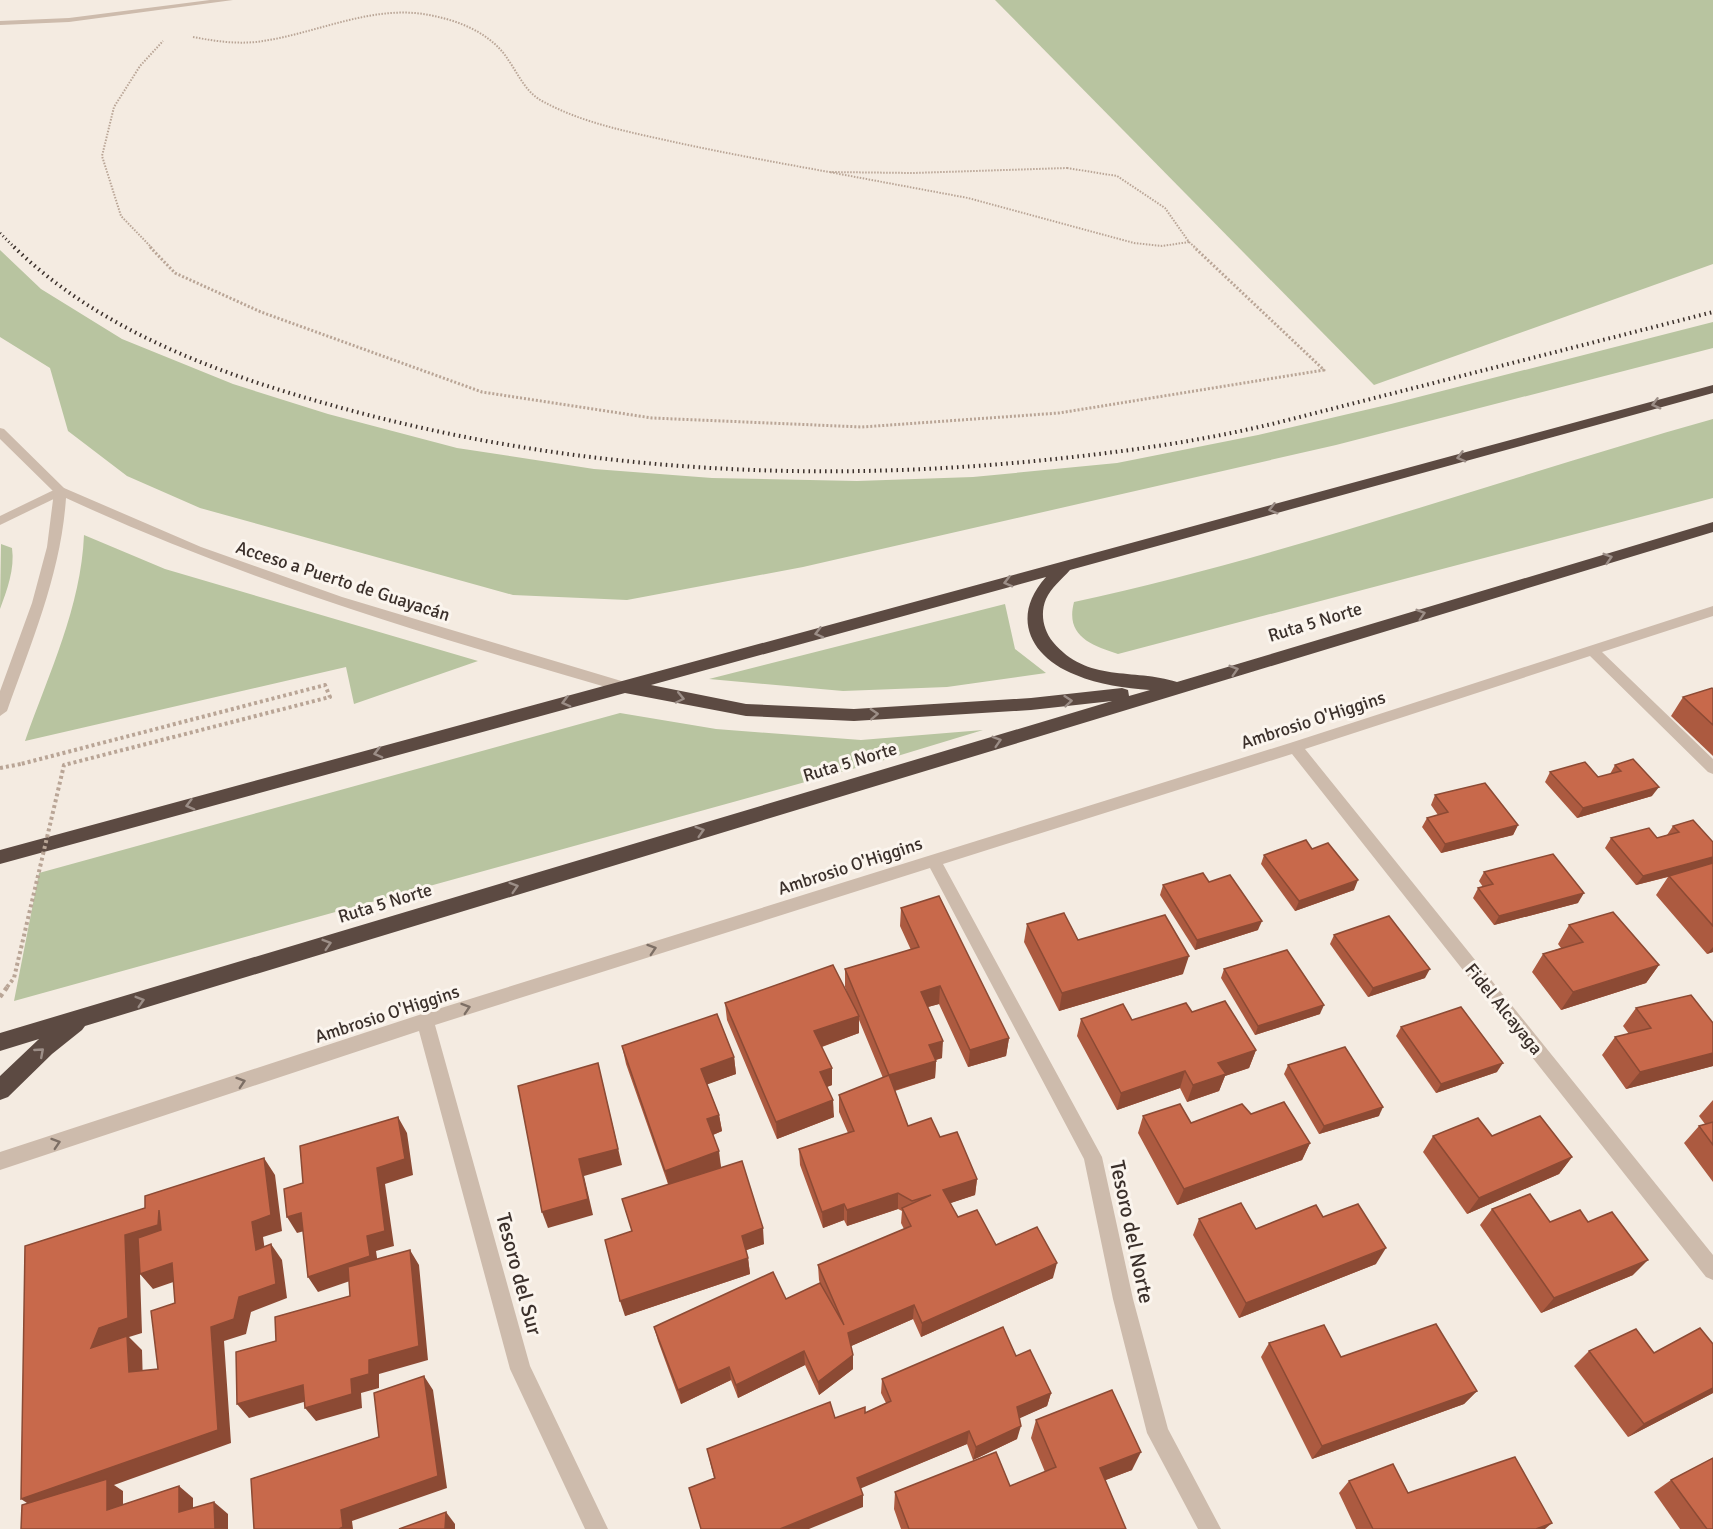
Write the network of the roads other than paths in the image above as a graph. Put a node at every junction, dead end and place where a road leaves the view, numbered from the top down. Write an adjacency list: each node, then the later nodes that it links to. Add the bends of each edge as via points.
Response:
1 (229, 0): 2 (street, via 69,20)
2 (0, 23)
3 (1713, 389): 8 (highway, one-way to 8)
4 (0, 432): 5 (street, Acceso a Puerto de Guayacán)
5 (60, 491): 6 (street); 11 (street, Acceso a Puerto de Guayacán, via 224,562); 13 (street, via 60,520 48,574)
6 (0, 521)
7 (1713, 527): 12 (highway, Ruta 5 Norte, one-way to 7)
8 (1064, 567): 11 (highway, one-way to 11); 12 (highway, via 1036,606 1035,625 1050,650 1089,674)
9 (1713, 611): 10 (street, Ambrosio O'Higgins)
10 (1591, 649): 14 (street, Ambrosio O'Higgins); 15 (street)
11 (622, 687): 12 (highway, one-way to 12, via 746,710 854,715 1042,703); 16 (highway, one-way to 16)
12 (1178, 687): 18 (highway, Ruta 5 Norte, one-way to 12)
13 (0, 710)
14 (1295, 747): 17 (street, Ambrosio O'Higgins); 23 (street, Fidel Alcayaga)
15 (1713, 768)
16 (0, 857)
17 (933, 860): 19 (street, Ambrosio O'Higgins, one-way to 17); 25 (street, Tesoro del Norte, via 1093,1157 1123,1299 1158,1433)
18 (84, 1018): 20 (highway, Ruta 5 Norte); 21 (highway, one-way to 18, via 45,1047)
19 (425, 1021): 22 (street, Ambrosio O'Higgins, one-way to 19); 24 (street, Tesoro del Sur, via 520,1369)
20 (0, 1042)
21 (0, 1090)
22 (0, 1161)
23 (1713, 1270)
24 (597, 1529)
25 (1210, 1529)

